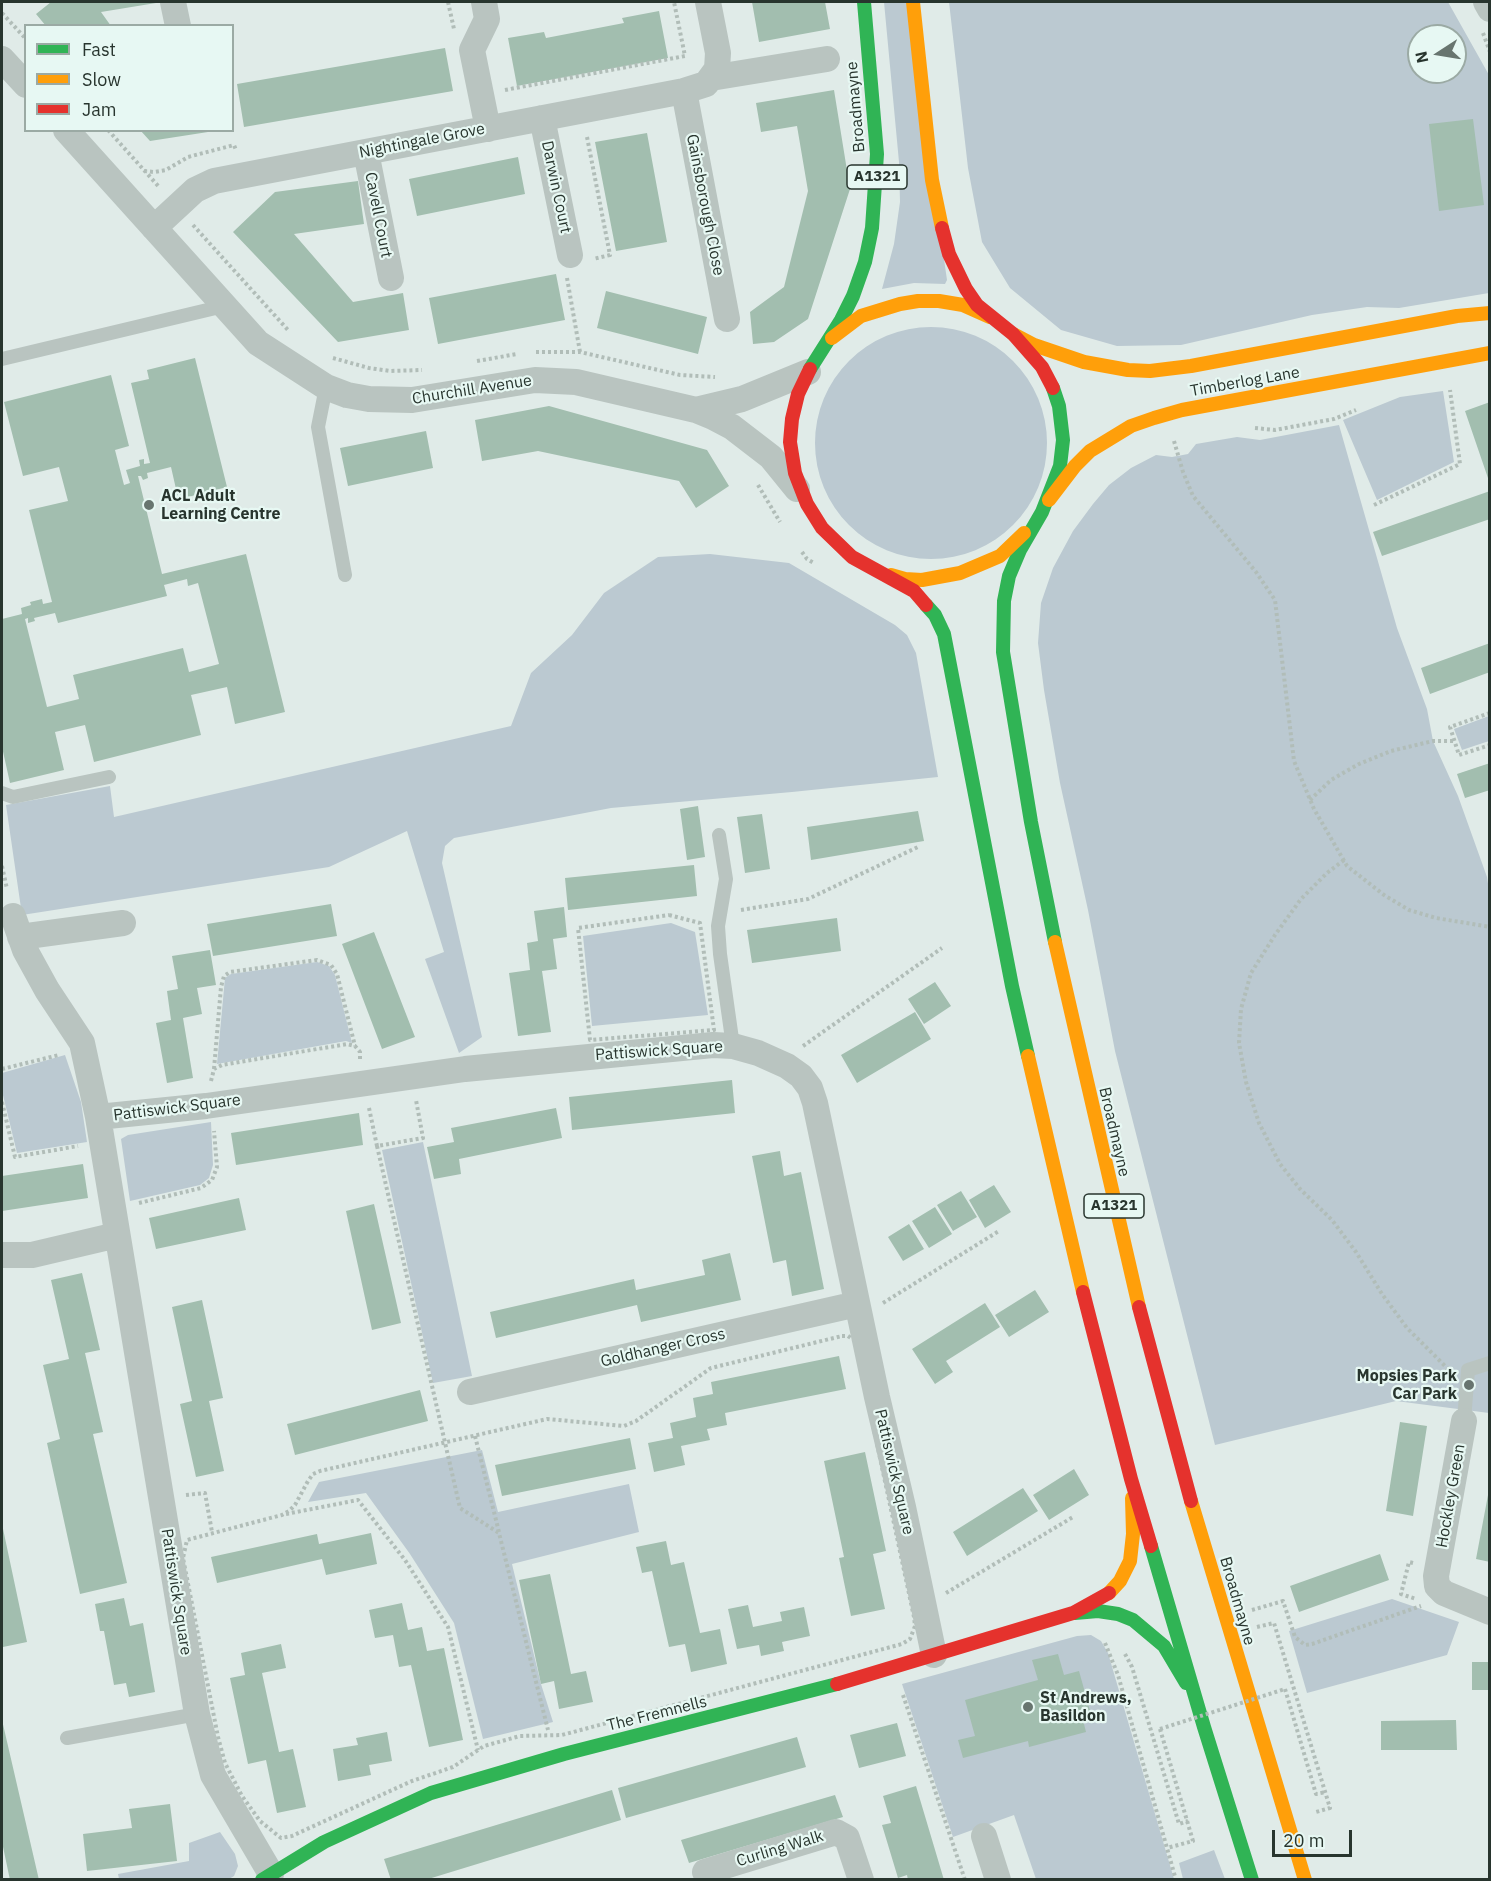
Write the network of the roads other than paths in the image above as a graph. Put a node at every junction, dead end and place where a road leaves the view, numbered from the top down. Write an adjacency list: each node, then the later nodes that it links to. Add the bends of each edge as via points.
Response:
1 (173, 2): 8 (street)
2 (484, 2): 14 (street, via 487,20 472,50)
3 (708, 2): 12 (street, via 718,53 717,69)
4 (864, 2): 25 (main road, Broadmayne / A1321, via 878,154 874,210 865,262 853,296)
5 (913, 2): 23 (main road, Broadmayne / A1321, via 937,208 956,271 977,305)
6 (1486, 2): 7 (street)
7 (1490, 9)
8 (178, 24)
9 (2, 59): 11 (street)
10 (827, 59): 12 (street, Nightingale Grove)
11 (24, 83)
12 (700, 85): 13 (street, Nightingale Grove); 22 (street, Gainsborough Close)
13 (542, 118): 14 (street, Nightingale Grove); 18 (street, Darwin Court)
14 (488, 129): 16 (street, Nightingale Grove)
15 (68, 132): 17 (street, Churchill Avenue)
16 (366, 152): 17 (street, Nightingale Grove, via 203,185); 19 (street, Cavell Court)
17 (154, 228): 20 (street, Churchill Avenue)
18 (570, 255)
19 (391, 278)
20 (224, 306): 27 (lane); 29 (street, Churchill Avenue, via 258,343)
21 (1490, 313): 24 (main road, Timberlog Lane, via 1150,371 1084,362)
22 (727, 319)
23 (993, 319): 24 (main road, Broadmayne / A1321); 25 (main road, Broadmayne / A1321, via 963,305 918,301 861,316)
24 (1013, 334): 32 (main road, Broadmayne / A1321, via 1042,367 1059,406 1063,440 1060,466)
25 (826, 344): 28 (main road, Broadmayne / A1321)
26 (1490, 353): 32 (main road, Timberlog Lane, via 1182,410 1131,426 1090,451 1060,484)
27 (2, 359)
28 (808, 372): 30 (street, Churchill Avenue, via 742,399); 31 (main road, Broadmayne / A1321, via 798,394 790,442 795,473)
29 (326, 387): 30 (street, Churchill Avenue, via 369,399 412,400 554,379); 34 (lane, via 318,427)
30 (696, 410): 31 (street, Churchill Avenue, via 732,427 771,457)
31 (807, 504): 33 (main road, Broadmayne / A1321, via 836,544 852,557)
32 (1038, 518): 33 (main road, Broadmayne / A1321, via 1000,556 960,573 922,580); 60 (main road, Broadmayne / A1321, via 1009,576 1002,626 1007,684 1031,822 1093,1116 1165,1410)
33 (885, 573): 47 (main road, Broadmayne / A1321, via 925,602 944,634 1009,975 1068,1233)
34 (345, 575)
35 (109, 777): 36 (lane, via 13,797)
36 (2, 793)
37 (719, 835): 39 (lane, via 726,879 718,926)
38 (123, 923): 40 (street, Pattiswick Square, via 16,926 46,990 82,1043)
39 (733, 1046): 40 (street, Pattiswick Square, via 610,1053 465,1069 206,1106); 43 (street, Pattiswick Square, via 774,1059 801,1076 810,1088)
40 (98, 1117): 41 (street, Pattiswick Square)
41 (117, 1235): 42 (street, via 32,1255); 51 (street, Pattiswick Square)
42 (2, 1255)
43 (857, 1304): 45 (street, Goldhanger Cross); 50 (street, Pattiswick Square)
44 (1490, 1363): 46 (lane, Hockley Green, via 1468,1370)
45 (470, 1392)
46 (1464, 1421): 48 (street, Hockley Green, via 1437,1586 1444,1593)
47 (1131, 1479): 49 (main road, The Fremnells, via 1130,1561 1108,1595); 52 (main road, Broadmayne / A1321)
48 (1490, 1612)
49 (1073, 1613): 50 (main road, The Fremnells); 52 (main road, The Fremnells, via 1118,1614 1148,1632 1164,1646)
50 (934, 1655): 56 (main road, The Fremnells, via 431,1793 324,1842)
51 (196, 1714): 53 (lane); 56 (street, Pattiswick Square, via 213,1775)
52 (1204, 1727): 59 (main road, Broadmayne / A1321)
53 (67, 1737)
54 (984, 1836): 58 (street)
55 (705, 1872): 57 (street, Curling Walk, via 836,1832 847,1838)
56 (267, 1877)
57 (861, 1880)
58 (998, 1880)
59 (1252, 1880)
60 (1305, 1880)

